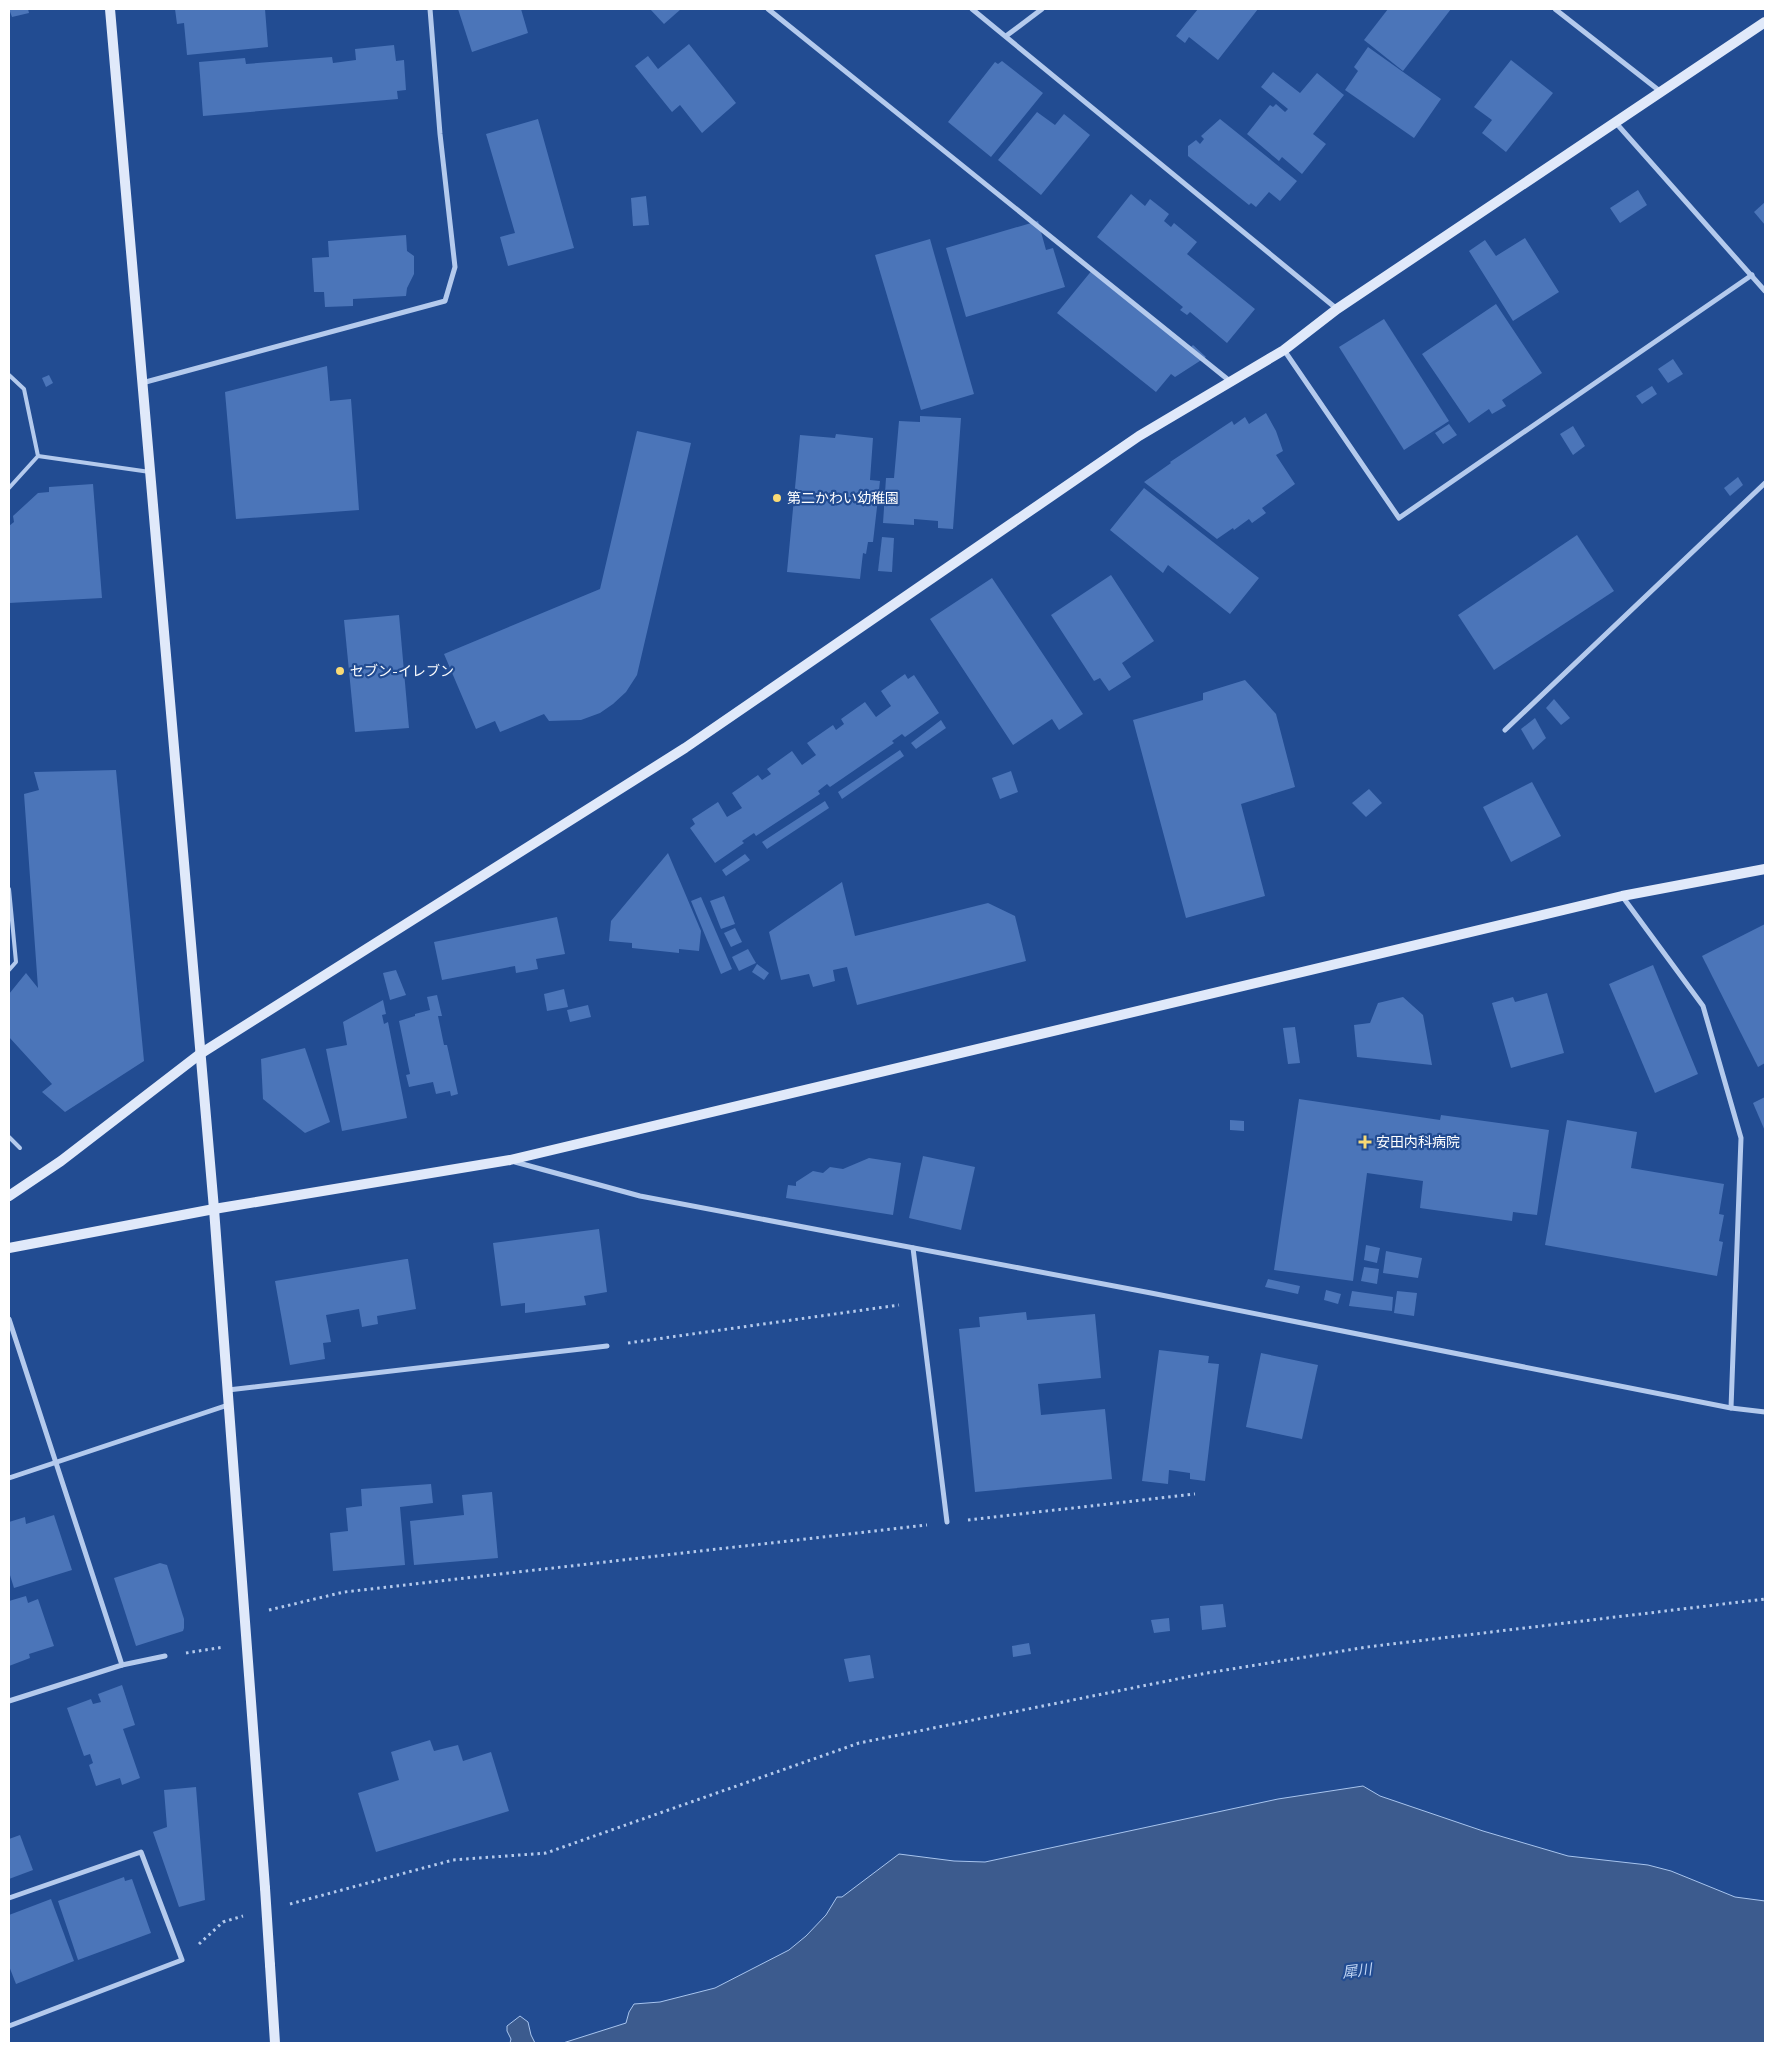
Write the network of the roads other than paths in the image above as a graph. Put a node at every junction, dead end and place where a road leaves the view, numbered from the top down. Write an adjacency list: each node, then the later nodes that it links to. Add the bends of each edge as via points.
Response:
1 (110, 9): 17 (street)
2 (430, 9): 17 (street, via 454,267 445,301)
3 (768, 9): 16 (street)
4 (972, 9): 8 (street)
5 (1042, 9): 8 (street)
6 (1555, 9): 9 (street)
7 (1765, 22): 9 (street)
8 (1006, 36): 13 (street)
9 (1661, 92): 10 (street)
10 (1616, 123): 11 (street); 13 (street)
11 (1752, 275): 12 (street); 14 (street, via 1399,518)
12 (1765, 291)
13 (1337, 309): 14 (street)
14 (1284, 350): 16 (street)
15 (9, 375): 18 (lane, via 24,389)
16 (1231, 382): 27 (street, via 1139,436 685,748)
17 (142, 384): 19 (street)
18 (38, 456): 19 (lane); 21 (lane)
19 (150, 472): 27 (street)
20 (1765, 483): 22 (street)
21 (9, 488)
22 (1504, 730)
23 (1765, 869): 25 (street)
24 (9, 889): 26 (lane, via 16,962)
25 (1622, 896): 30 (street); 39 (street, via 1703,1006 1741,1138)
26 (9, 970)
27 (200, 1054): 31 (street, via 61,1161); 32 (street)
28 (9, 1137): 29 (lane)
29 (20, 1148)
30 (510, 1160): 32 (street); 34 (street, via 640,1196)
31 (9, 1196)
32 (214, 1209): 33 (street); 37 (street)
33 (9, 1248)
34 (913, 1248): 39 (street); 43 (street)
35 (9, 1319): 41 (street)
36 (607, 1346): 37 (street)
37 (227, 1390): 38 (street)
38 (228, 1405): 41 (street); 49 (street, bridge)
39 (1731, 1408): 40 (street)
40 (1765, 1412)
41 (56, 1462): 42 (street); 45 (street)
42 (9, 1478)
43 (946, 1522)
44 (165, 1656): 45 (street)
45 (122, 1664): 46 (street)
46 (9, 1702)
47 (9, 1898): 48 (street, via 141,1852 182,1960)
48 (9, 2026)
49 (275, 2043)

